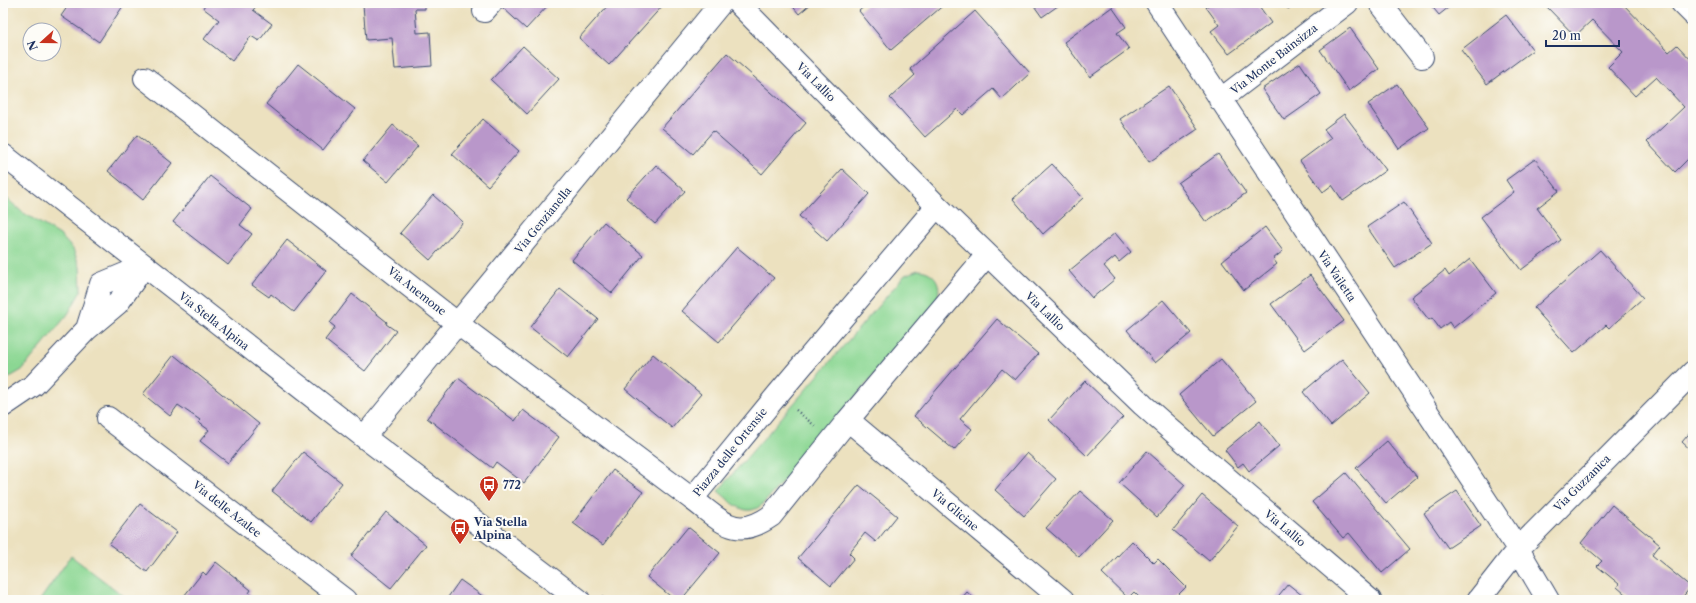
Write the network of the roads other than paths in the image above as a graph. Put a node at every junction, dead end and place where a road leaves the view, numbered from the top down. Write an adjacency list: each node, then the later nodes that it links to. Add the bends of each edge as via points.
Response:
1 (721, 3): 15 (main road, Via Genzianella)
2 (738, 3): 12 (main road, Via Lallio)
3 (1157, 3): 10 (main road, Via Vailetta)
4 (1347, 3): 10 (main road, Via Monte Bainsizza)
5 (1380, 3): 8 (main road)
6 (1682, 3): 7 (main road)
7 (1693, 14)
8 (1422, 57)
9 (145, 78): 15 (main road, Via Anemone)
10 (1220, 100): 22 (main road, Via Vailetta)
11 (3, 156): 14 (main road, Via Stella Alpina)
12 (937, 206): 13 (main road, Via Lallio); 21 (main road, Piazza delle Ortensie)
13 (987, 255): 19 (main road, Piazza delle Ortensie); 26 (main road, Via Lallio, via 1162,422)
14 (144, 266): 17 (main road, via 101,284 87,329 34,385); 20 (main road, Via Stella Alpina)
15 (458, 324): 20 (main road, Via Genzianella); 21 (main road, Via Anemone)
16 (1693, 372): 22 (main road, Via Guzzanica)
17 (3, 406)
18 (108, 418): 23 (main road, Via delle Azalee)
19 (848, 420): 21 (main road, Piazza delle Ortensie, via 776,512 757,525 741,528 728,525); 25 (main road, Via Glicine)
20 (364, 437): 24 (main road, Via Stella Alpina)
21 (692, 499)
22 (1518, 548): 27 (main road, Via Guzzanica); 28 (main road, Via Vailetta)
23 (345, 600)
24 (579, 600)
25 (1063, 600)
26 (1370, 600)
27 (1478, 600)
28 (1548, 600)

